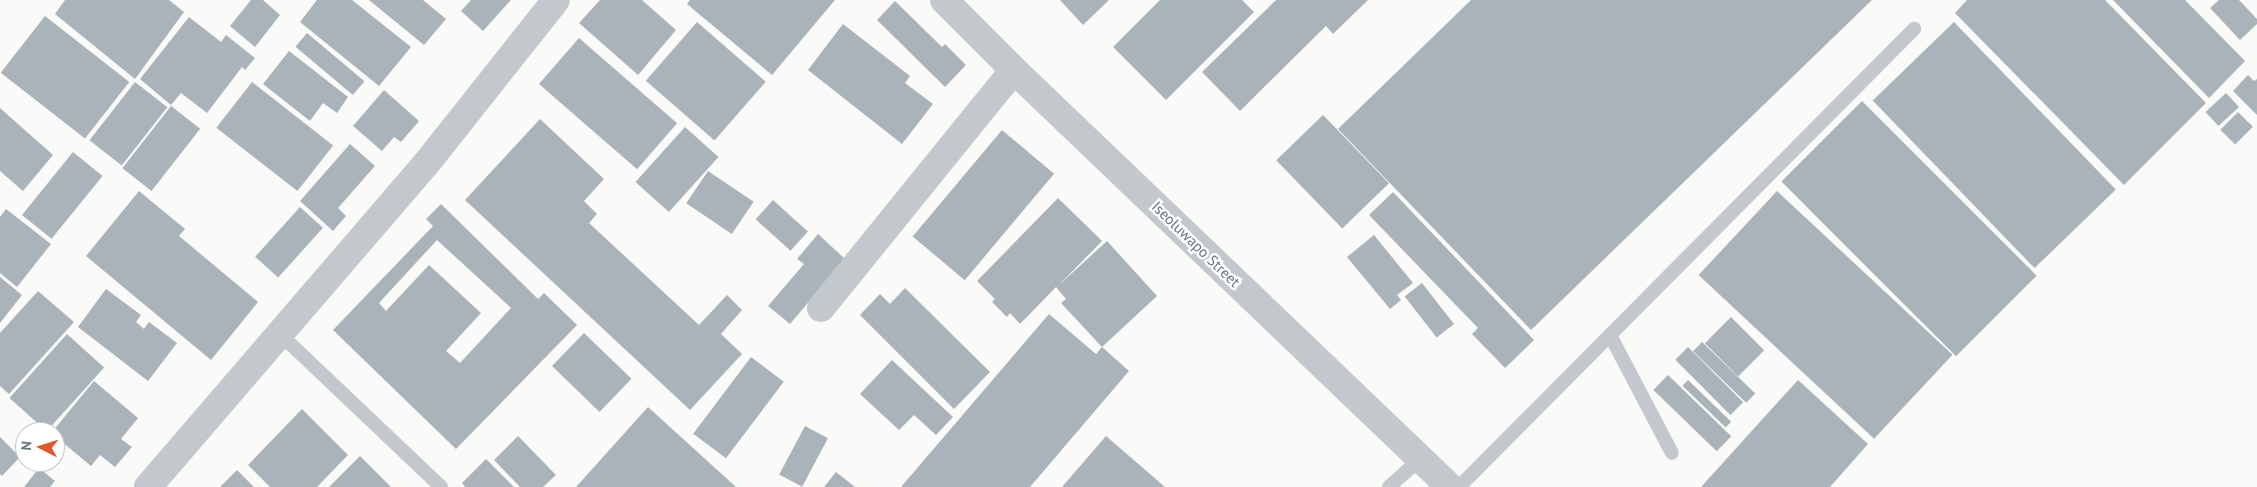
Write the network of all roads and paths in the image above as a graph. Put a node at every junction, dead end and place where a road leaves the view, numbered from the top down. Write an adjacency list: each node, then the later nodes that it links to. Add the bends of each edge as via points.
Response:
1 (556, 0): 6 (street, via 426,164)
2 (944, 0): 4 (street, Iseoluwapo Street)
3 (1914, 29): 7 (lane)
4 (1014, 70): 5 (street); 9 (street, Iseoluwapo Street)
5 (821, 308)
6 (280, 334): 10 (street); 11 (lane)
7 (1610, 335): 8 (lane); 14 (lane)
8 (1672, 453)
9 (1420, 459): 12 (lane); 13 (street, Iseoluwapo Street)
10 (148, 487)
11 (441, 487)
12 (1389, 487)
13 (1450, 487)
14 (1459, 487)

